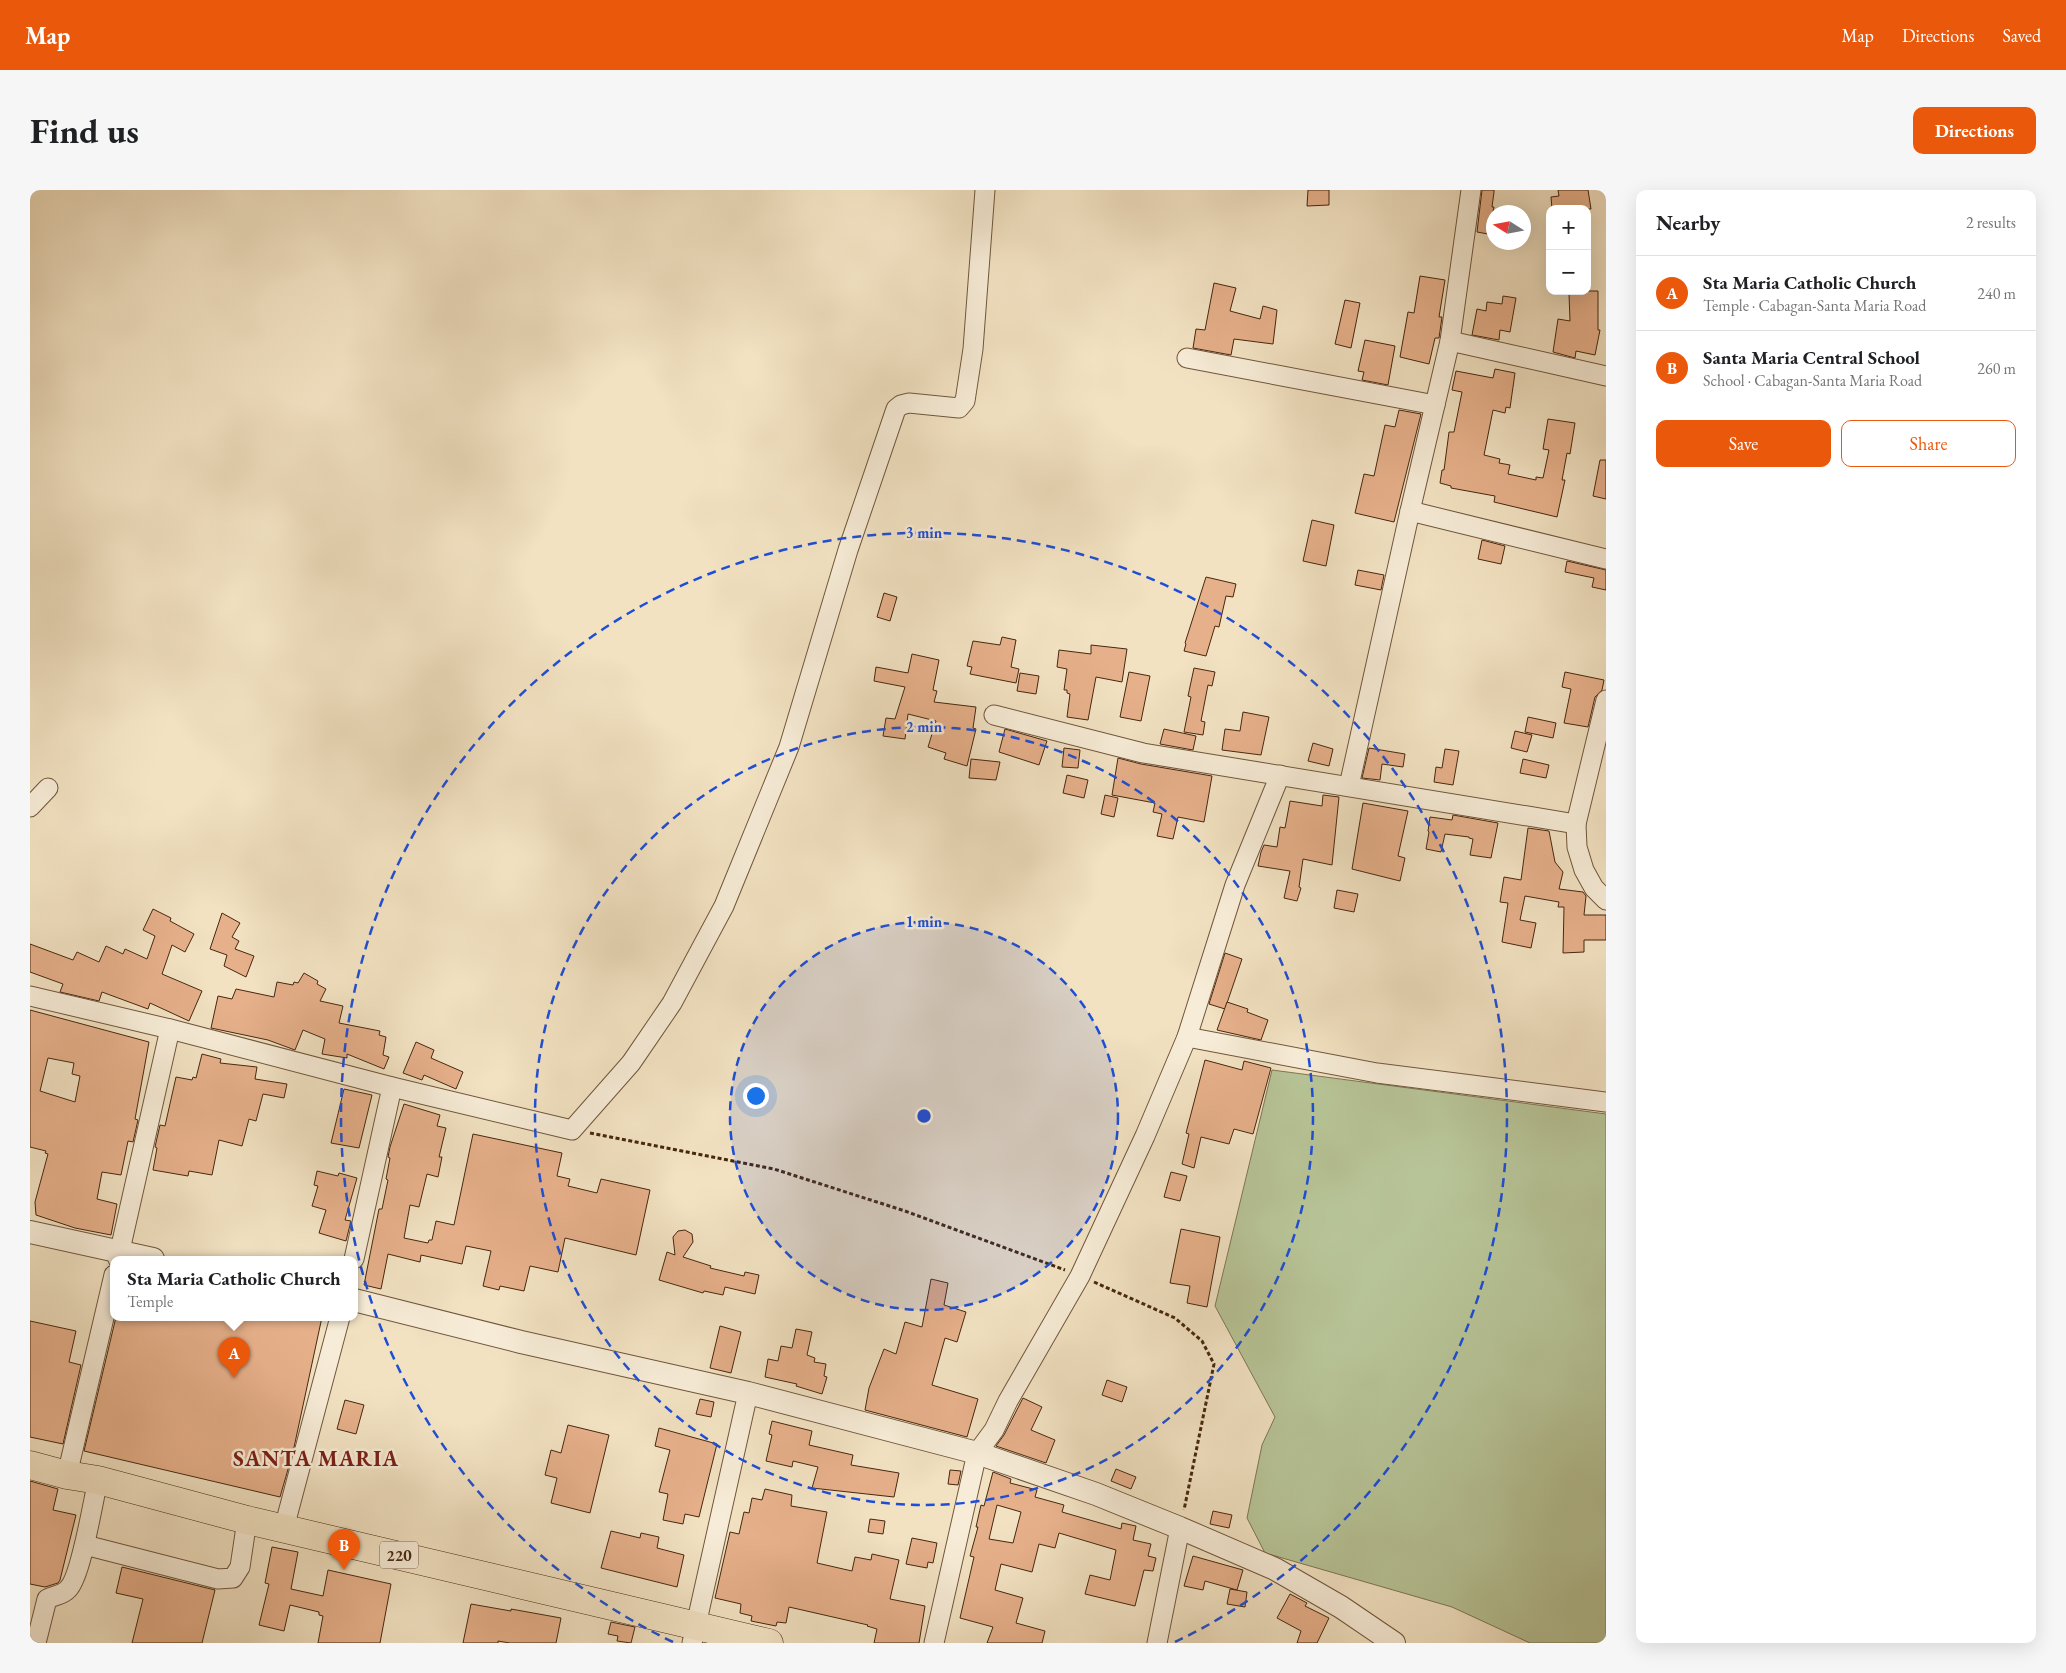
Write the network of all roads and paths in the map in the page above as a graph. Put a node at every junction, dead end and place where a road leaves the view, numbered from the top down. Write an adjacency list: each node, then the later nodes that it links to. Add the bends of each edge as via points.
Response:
1 (985, 190): 23 (street, via 973,350 965,401 959,408 909,403 896,409 848,550 789,747 724,906 672,1003 636,1055)
2 (1470, 190): 3 (street)
3 (1450, 341): 5 (street); 6 (street)
4 (1187, 358): 6 (street)
5 (1606, 376)
6 (1435, 405): 7 (street)
7 (1410, 511): 8 (street); 13 (street)
8 (1606, 559)
9 (1606, 700): 11 (street)
10 (994, 715): 12 (street, via 1143,753)
11 (1598, 769): 16 (street)
12 (1280, 775): 13 (street); 20 (street, via 1235,886)
13 (1349, 786): 16 (street)
14 (48, 788): 15 (street)
15 (30, 807)
16 (1576, 824): 17 (street, via 1576,848 1584,870 1594,888)
17 (1606, 900)
18 (30, 996): 19 (street)
19 (170, 1029): 21 (street); 25 (street)
20 (1187, 1037): 22 (street, via 1377,1073); 27 (street)
21 (392, 1088): 23 (street); 26 (street)
22 (1606, 1102)
23 (572, 1130): 27 (path, via 774,1169 905,1211)
24 (30, 1232): 25 (street)
25 (119, 1256)
26 (355, 1256)
27 (1080, 1276): 32 (street, via 994,1430); 38 (path, via 1175,1318 1202,1341 1214,1364)
28 (110, 1292): 34 (street)
29 (358, 1301): 31 (street)
30 (339, 1321): 37 (street)
31 (748, 1393): 32 (street); 40 (street)
32 (977, 1453): 38 (street, via 1096,1494); 43 (street)
33 (30, 1465): 34 (main road, 220)
34 (66, 1475): 35 (main road, 220)
35 (98, 1480): 36 (main road, 220); 39 (street)
36 (247, 1520): 37 (main road, 220); 39 (street, via 240,1567 233,1578 218,1579)
37 (284, 1528): 40 (main road, 220)
38 (1180, 1528): 44 (street); 45 (street, via 1275,1569 1342,1607)
39 (85, 1545): 41 (street, via 72,1585 62,1594 47,1599)
40 (693, 1634): 42 (main road, 220)
41 (36, 1643)
42 (769, 1643)
43 (934, 1643)
44 (1157, 1643)
45 (1394, 1643)

